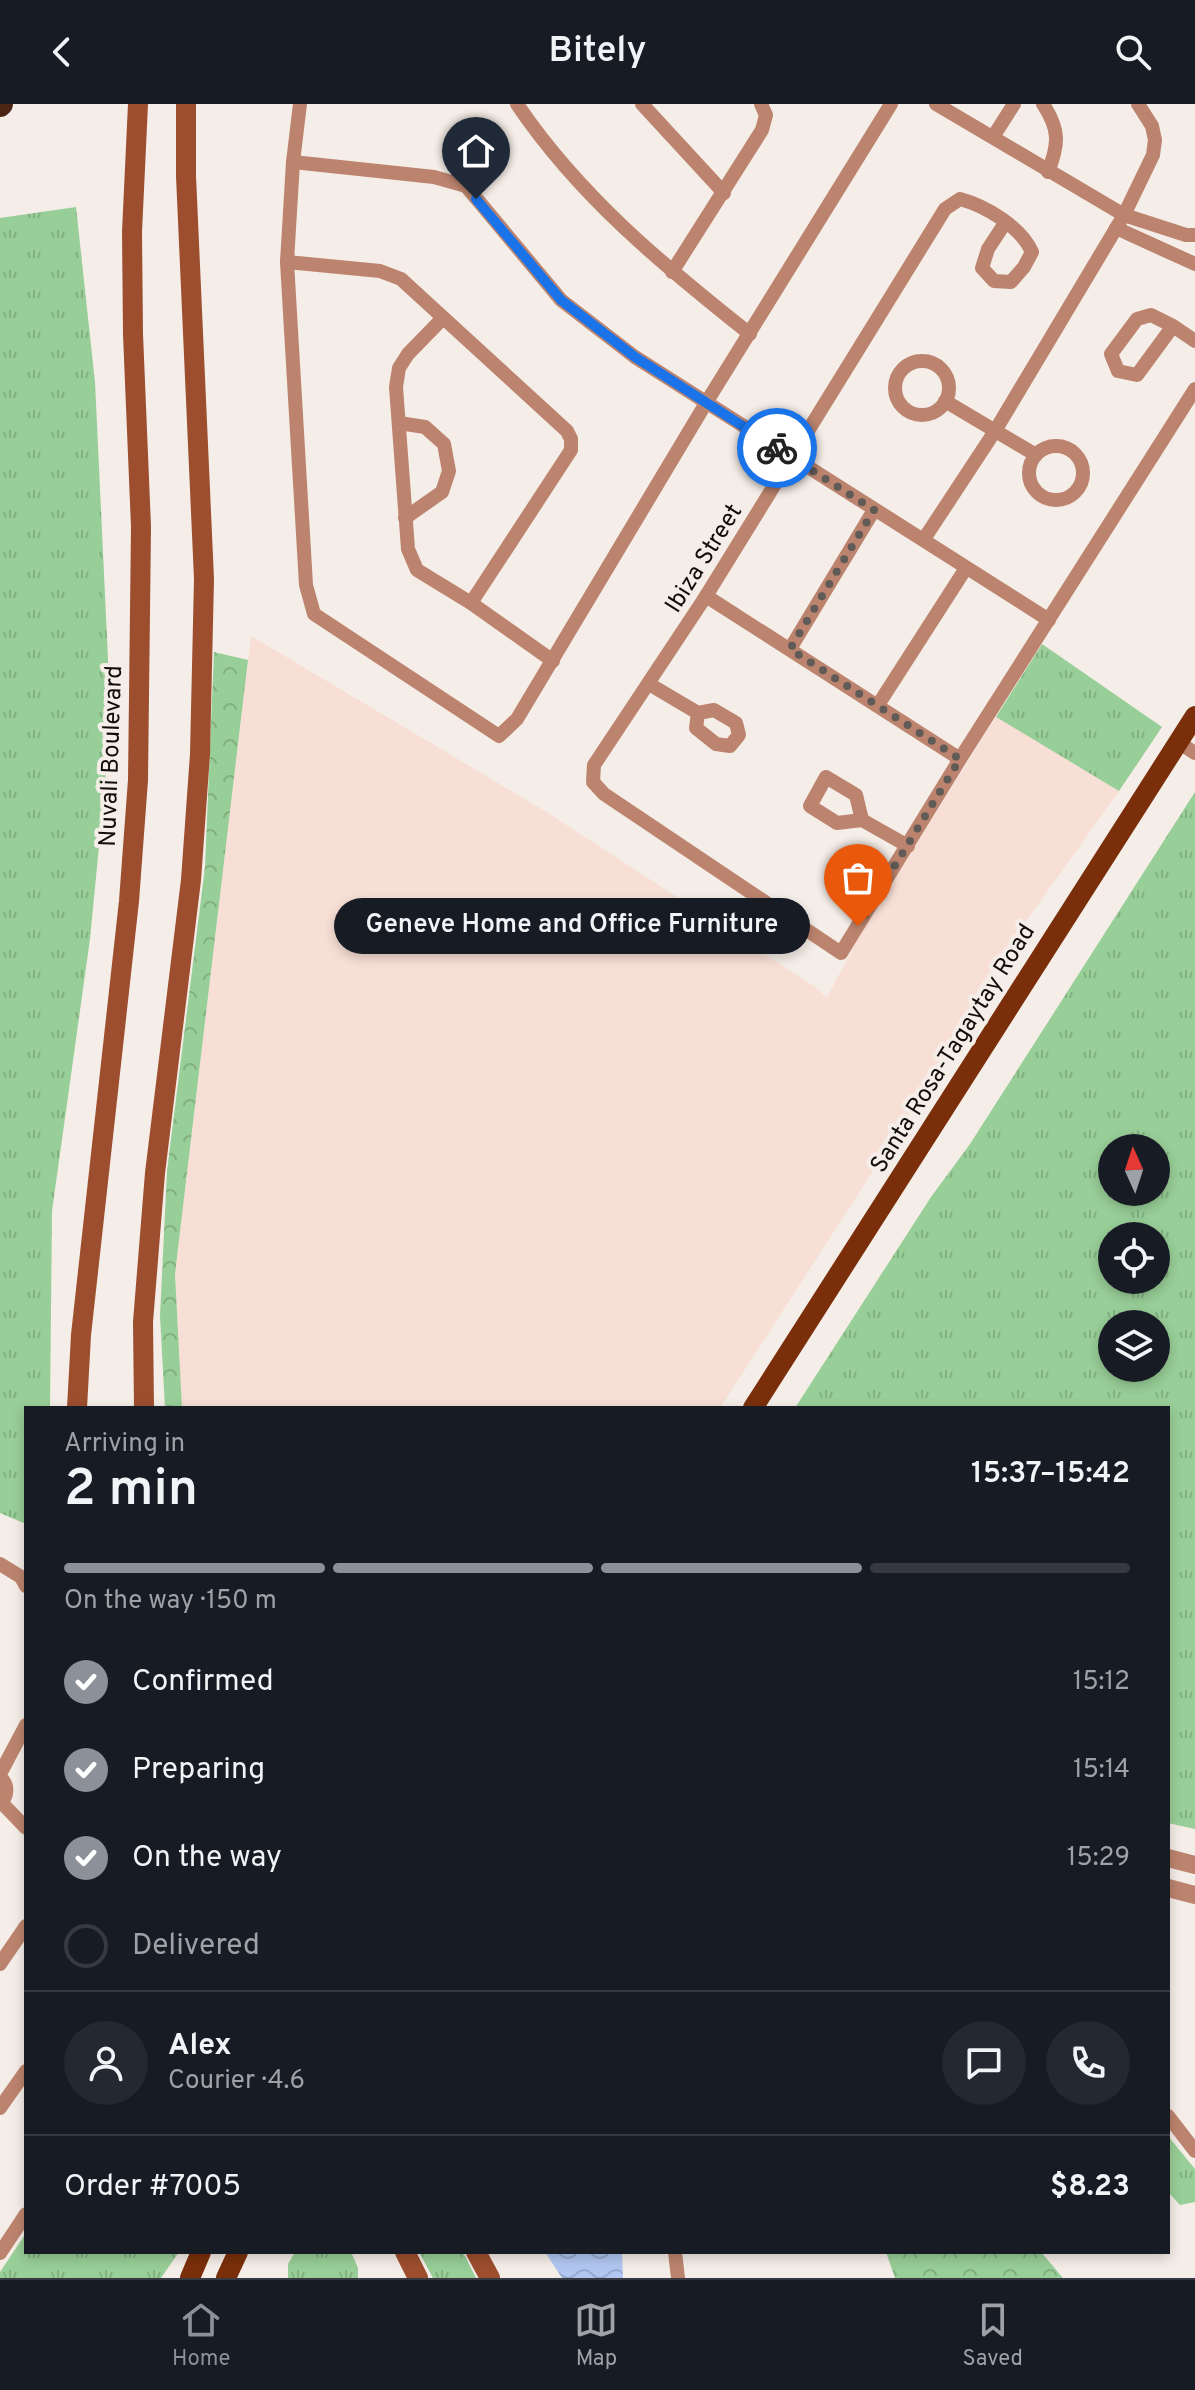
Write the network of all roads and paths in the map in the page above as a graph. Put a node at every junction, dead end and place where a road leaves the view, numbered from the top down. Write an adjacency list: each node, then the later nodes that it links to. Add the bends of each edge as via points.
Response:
1 (138, 104): 50 (main road, Nuvali Boulevard, via 132,292 141,585 138,780)
2 (186, 104): 51 (main road, via 204,579 200,754 191,880 155,1173 143,1322)
3 (300, 104): 13 (street)
4 (517, 104): 21 (street, via 617,222)
5 (642, 104): 15 (street)
6 (761, 104): 15 (street, via 766,115 762,130)
7 (891, 104): 24 (street)
8 (936, 104): 12 (street)
9 (1014, 104): 12 (street)
10 (1043, 104): 14 (street, via 1057,134)
11 (1138, 104): 16 (street, via 1152,126 1153,155)
12 (993, 137): 14 (street)
13 (293, 162): 19 (street); 28 (street, via 434,177 466,186 561,300)
14 (1048, 172): 16 (street)
15 (724, 193): 21 (street)
16 (1120, 222): 18 (street); 20 (street); 30 (street)
17 (1005, 223): 32 (street, Ibiza Street, via 978,204 960,199 945,209)
18 (1195, 235)
19 (287, 262): 22 (street, via 380,271 401,279); 41 (street, via 306,585 314,614 499,736 517,719)
20 (1195, 264)
21 (672, 272): 24 (street)
22 (443, 318): 29 (street, via 399,368); 38 (street, via 571,439 571,450)
23 (1173, 326): 23 (street, via 1151,315 1137,319 1111,354 1118,371 1137,375); 25 (street)
24 (750, 334): 28 (street)
25 (1195, 341)
26 (1195, 389): 39 (street)
27 (945, 401): 30 (street)
28 (706, 403): 32 (street); 41 (street)
29 (399, 423): 34 (street); 34 (street, via 425,427 444,444 449,471 442,492)
30 (995, 431): 31 (street); 35 (street)
31 (1036, 455)
32 (792, 457): 33 (street); 37 (street, Ibiza Street)
33 (874, 510): 35 (street); 40 (street)
34 (405, 518): 38 (street, via 408,549 417,570)
35 (924, 539): 36 (street)
36 (966, 568): 39 (street); 43 (street)
37 (706, 596): 40 (street); 42 (street, Ibiza Street)
38 (471, 603): 41 (street)
39 (1049, 620): 47 (street)
40 (790, 649): 43 (street)
41 (553, 661)
42 (649, 684): 44 (street); 49 (street, Ibiza Street, via 594,765 593,782 841,953)
43 (878, 705): 47 (street)
44 (698, 713)
45 (1195, 716): 46 (main road, Santa Rosa-Tagaytay Road)
46 (1187, 748): 52 (main road, Santa Rosa-Tagaytay Road)
47 (960, 759): 49 (street)
48 (862, 820): 49 (street)
49 (908, 846)
50 (77, 1406)
51 (144, 1406)
52 (754, 1406)
53 (0, 1564): 54 (street)
54 (24, 1582)
55 (24, 1729): 56 (street)
56 (0, 1776): 57 (street, via 7,1792)
57 (1, 1803): 58 (street)
58 (24, 1826)
59 (1170, 1859): 60 (street)
60 (1195, 1865)
61 (1170, 1889): 62 (street)
62 (1195, 1895)
63 (24, 1929): 64 (street)
64 (0, 1964)
65 (24, 2074): 66 (street)
66 (0, 2108)
67 (1170, 2119): 68 (street)
68 (1195, 2151)
69 (24, 2217): 70 (street)
70 (0, 2253)
71 (200, 2254): 76 (main road)
72 (237, 2254): 77 (main road)
73 (406, 2254): 78 (main road)
74 (477, 2254): 79 (main road)
75 (675, 2254): 80 (street)
76 (190, 2278)
77 (226, 2278)
78 (418, 2278)
79 (490, 2278)
80 (678, 2278)

